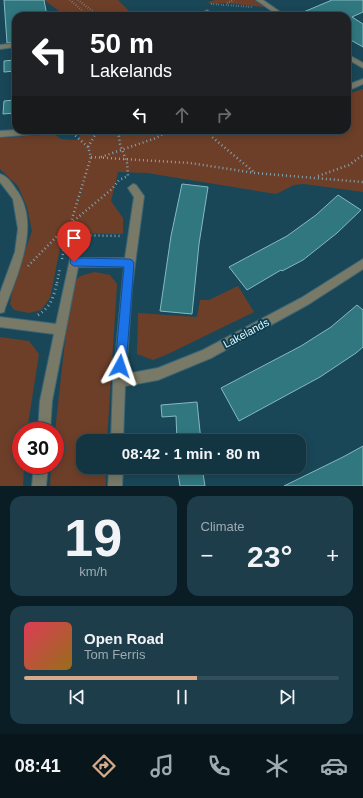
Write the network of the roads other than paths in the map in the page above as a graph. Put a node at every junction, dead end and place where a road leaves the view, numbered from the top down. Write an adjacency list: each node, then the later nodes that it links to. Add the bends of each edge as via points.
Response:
1 (259, 0): 2 (street)
2 (277, 12)
3 (12, 46): 4 (street)
4 (0, 48)
5 (351, 58): 6 (street)
6 (363, 66)
7 (363, 81): 8 (street)
8 (351, 86)
9 (12, 133): 10 (street)
10 (0, 134)
11 (0, 177): 15 (street, via 18,198 23,229 20,252)
12 (133, 188): 13 (street, via 139,196)
13 (129, 263): 17 (street, via 74,262); 18 (street)
14 (363, 263): 18 (street, Lakelands, via 305,301 207,354 158,374)
15 (0, 308)
16 (0, 322): 17 (street)
17 (60, 330): 19 (street, via 46,400)
18 (119, 381): 20 (street)
19 (45, 422)
20 (117, 434)
21 (40, 474): 23 (street)
22 (116, 474): 24 (street)
23 (39, 486)
24 (115, 486)

